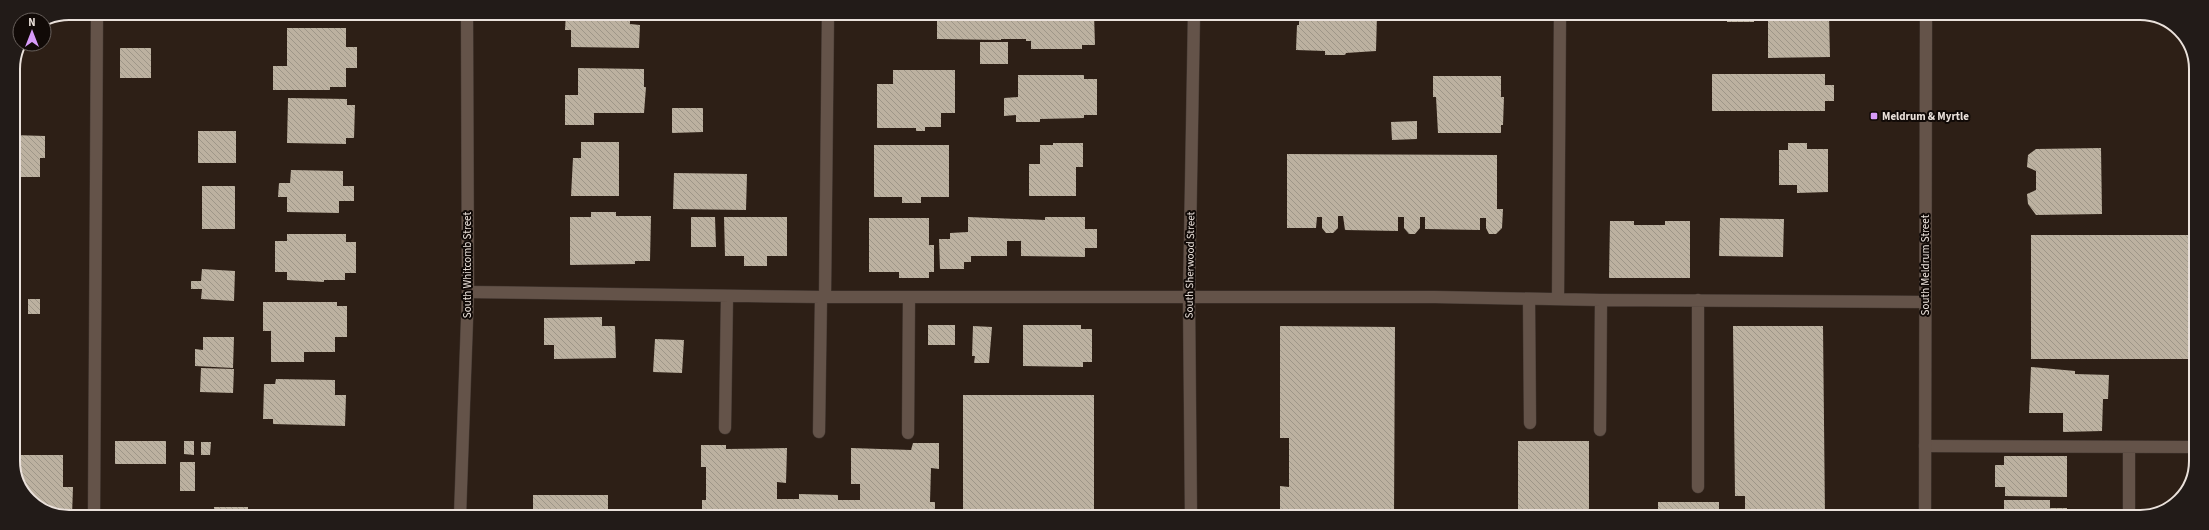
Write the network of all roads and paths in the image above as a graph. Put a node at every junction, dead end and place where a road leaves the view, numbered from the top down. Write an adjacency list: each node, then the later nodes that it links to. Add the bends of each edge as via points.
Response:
1 (97, 20): 26 (street)
2 (467, 20): 7 (street, South Whitcomb Street)
3 (828, 20): 9 (street)
4 (1194, 20): 11 (street, South Sherwood Street)
5 (1560, 20): 13 (street)
6 (1926, 20): 16 (street, South Meldrum Street)
7 (468, 292): 8 (street); 27 (street, South Whitcomb Street)
8 (727, 296): 9 (street); 18 (street)
9 (823, 297): 10 (street); 20 (street)
10 (909, 297): 11 (street); 21 (street)
11 (1189, 297): 12 (street); 28 (street, South Sherwood Street)
12 (1529, 299): 13 (street); 17 (street)
13 (1558, 299): 14 (street)
14 (1601, 300): 15 (street); 19 (street)
15 (1698, 300): 16 (street); 25 (street)
16 (1924, 302): 22 (street, South Meldrum Street)
17 (1530, 423)
18 (725, 428)
19 (1600, 430)
20 (819, 432)
21 (908, 433)
22 (1925, 446): 23 (street); 29 (street, South Meldrum Street)
23 (2129, 447): 24 (street); 30 (street)
24 (2189, 447)
25 (1698, 487)
26 (94, 510)
27 (460, 510)
28 (1191, 510)
29 (1925, 510)
30 (2129, 510)

